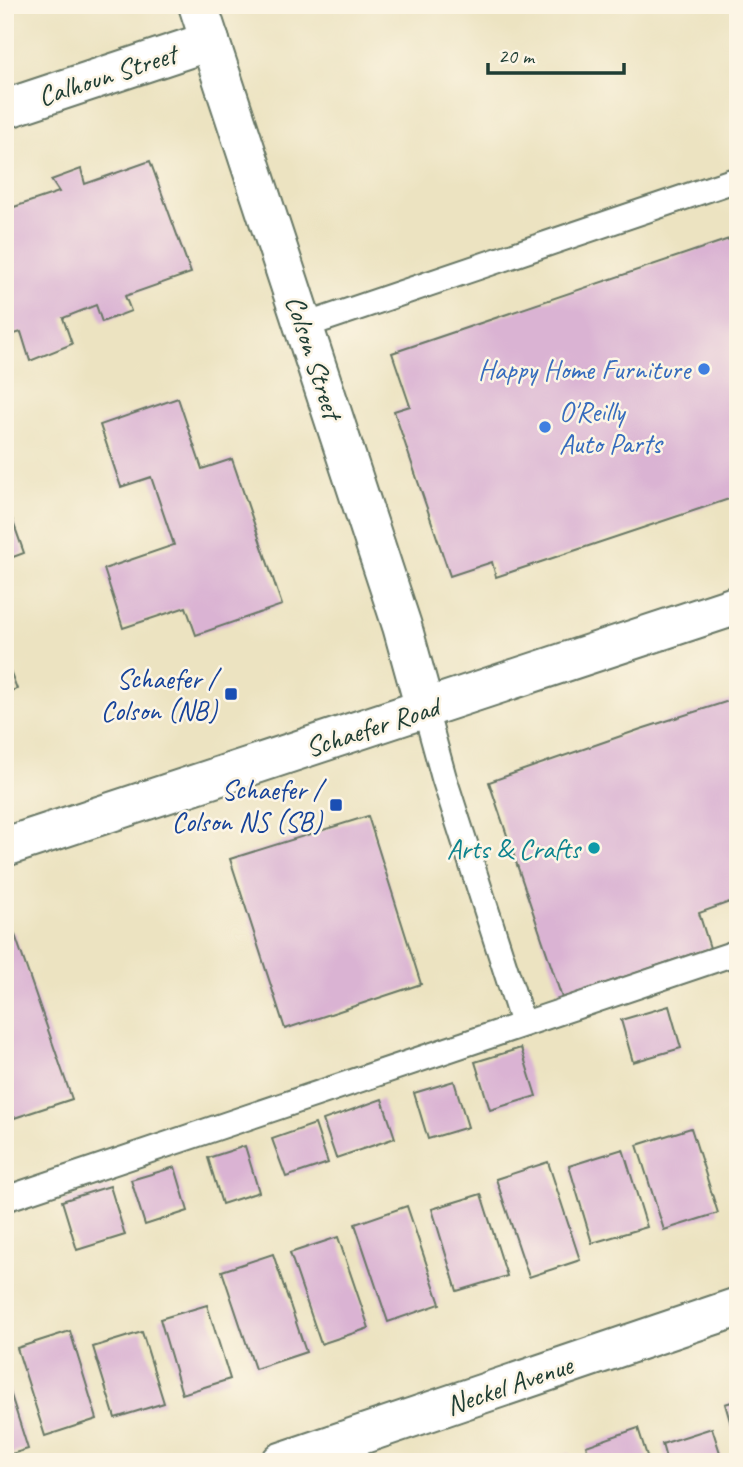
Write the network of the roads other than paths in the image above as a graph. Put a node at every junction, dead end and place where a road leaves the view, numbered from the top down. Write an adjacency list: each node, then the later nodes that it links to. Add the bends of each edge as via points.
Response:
1 (198, 5): 2 (street, Colson Street)
2 (210, 41): 3 (street, Calhoun Street); 5 (street, Colson Street)
3 (5, 109)
4 (738, 179): 5 (lane)
5 (304, 326): 7 (street, Colson Street)
6 (738, 606): 7 (street, Schaefer Road)
7 (425, 709): 8 (street, Schaefer Road); 10 (lane)
8 (5, 847)
9 (738, 952): 10 (lane)
10 (523, 1024): 11 (lane)
11 (5, 1199)
12 (738, 1307): 13 (street, Neckel Avenue)
13 (281, 1462)

